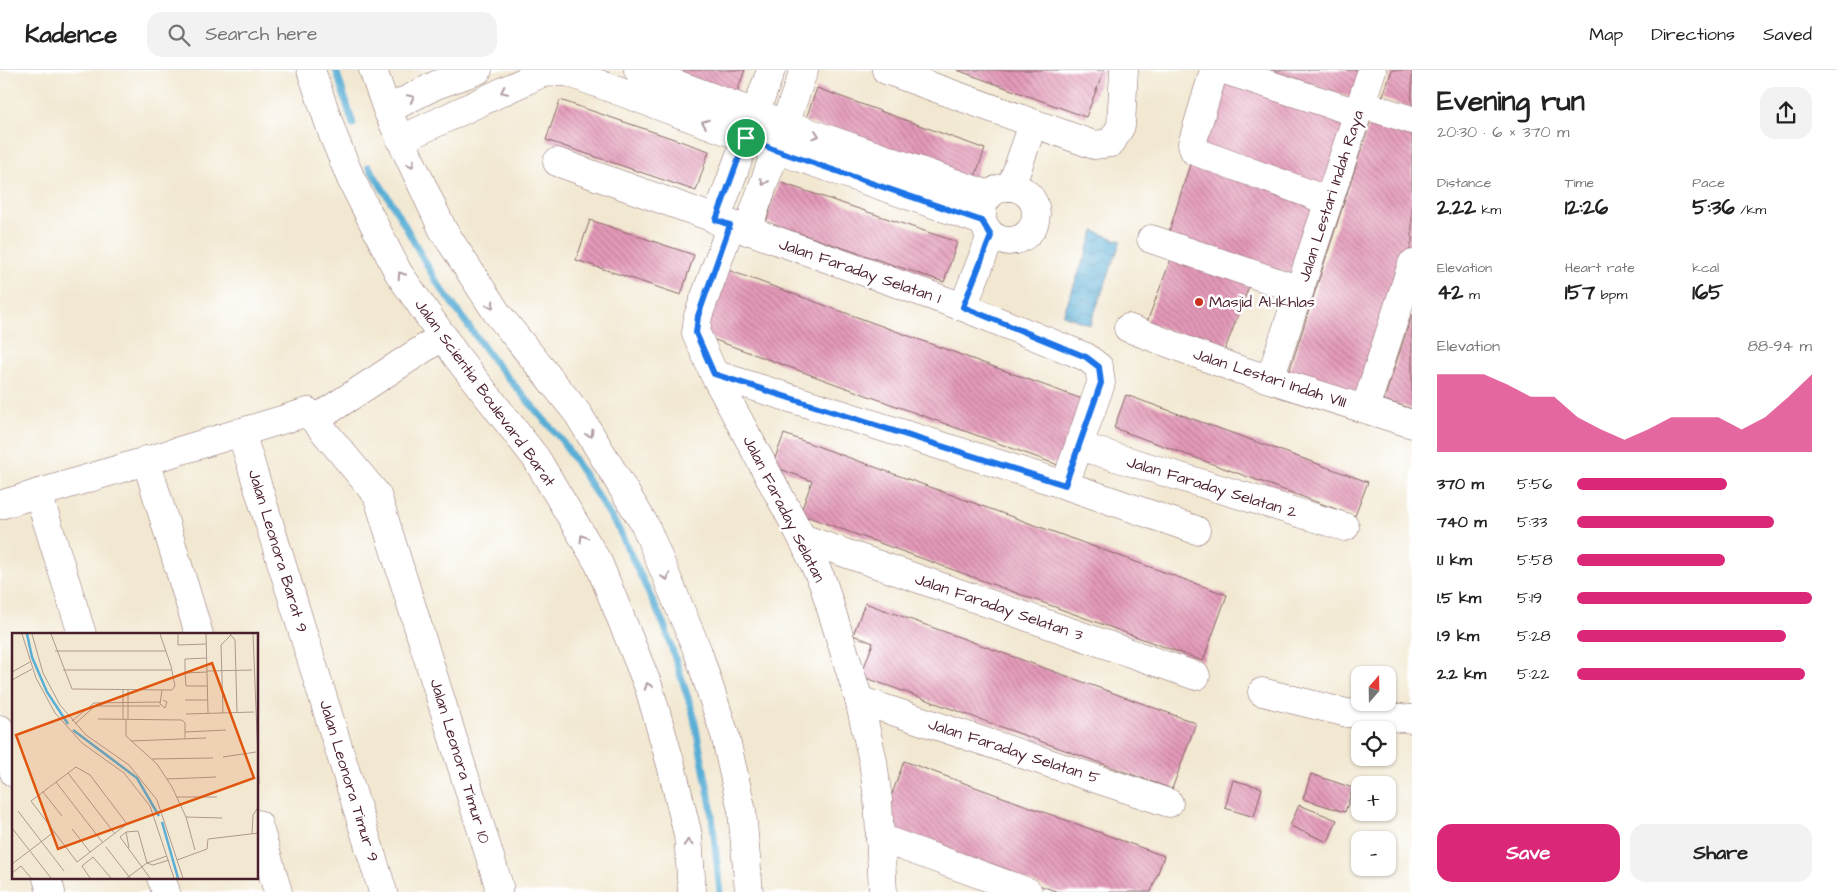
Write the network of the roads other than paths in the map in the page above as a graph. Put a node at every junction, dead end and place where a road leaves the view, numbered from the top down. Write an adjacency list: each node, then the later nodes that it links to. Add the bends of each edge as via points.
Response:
1 (311, 70): 31 (street, Jalan Scientia Boulevard Barat, one-way to 1, via 398,272 351,179)
2 (373, 70): 13 (street)
3 (478, 70): 13 (street, one-way to 3, via 436,85)
4 (638, 70): 14 (street)
5 (771, 70): 14 (street)
6 (804, 70): 16 (street)
7 (886, 70): 17 (street)
8 (1124, 70): 17 (street, via 1121,126 1112,143 1094,145)
9 (1214, 70): 23 (street, via 1192,144 1194,151)
10 (1224, 70): 12 (street)
11 (1372, 70): 12 (street, Jalan Lestari Indah Raya)
12 (1360, 108): 15 (street); 23 (street, Jalan Lestari Indah Raya)
13 (386, 110): 19 (street)
14 (756, 112): 16 (street); 18 (street)
15 (1412, 120)
16 (785, 124): 20 (street); 22 (street, one-way to 22)
17 (1033, 124): 22 (street)
18 (746, 138): 19 (street, one-way to 19, via 567,72 542,73); 20 (street); 24 (street)
19 (400, 140): 64 (street, one-way to 64, via 443,230 497,313 578,414 644,525 698,652 725,735 742,811)
20 (775, 150): 24 (street, one-way to 24); 25 (street)
21 (557, 162): 24 (street, Jalan Faraday Selatan 1)
22 (1000, 191): 25 (street, via 982,207); 25 (street, via 1028,193 1037,208 1035,225 1024,238 1007,242)
23 (1329, 201): 28 (street, Jalan Lestari Indah Raya)
24 (731, 226): 29 (street, Jalan Faraday Selatan 1); 32 (street, Jalan Faraday Selatan, via 698,316 696,333)
25 (987, 228): 29 (street)
26 (1150, 238): 28 (street)
27 (1412, 264): 34 (street)
28 (1300, 290): 33 (street, Jalan Lestari Indah Raya)
29 (963, 307): 38 (street, Jalan Faraday Selatan 1, via 1086,357 1099,367 1101,383)
30 (1128, 328): 33 (street, Jalan Lestari Indah VIII)
31 (443, 336): 35 (street); 63 (street, Jalan Scientia Boulevard Barat, one-way to 31, via 688,835 671,764 649,688 599,564 536,458)
32 (714, 374): 40 (street); 45 (street, Jalan Faraday Selatan)
33 (1270, 379): 34 (street, Jalan Lestari Indah VIII)
34 (1365, 409): 36 (street, Jalan Lestari Indah VIII)
35 (311, 416): 37 (street); 59 (street, Jalan Leonora Timur 10, via 377,495)
36 (1412, 424)
37 (241, 432): 39 (street); 48 (street, Jalan Leonora Barat 9)
38 (1079, 446): 40 (street, Jalan Faraday Selatan 1); 43 (street, Jalan Faraday Selatan 2)
39 (146, 460): 41 (street); 47 (street)
40 (1065, 485): 44 (street)
41 (38, 493): 42 (street); 46 (street)
42 (0, 506)
43 (1345, 527)
44 (1196, 530)
45 (802, 538): 49 (street, Jalan Faraday Selatan 3); 51 (street, Jalan Faraday Selatan, via 823,583)
46 (82, 633)
47 (199, 633)
48 (315, 670): 62 (street, Jalan Leonora Timur 9)
49 (1196, 676)
50 (1262, 692): 52 (street, via 1347,713)
51 (859, 700): 55 (street, Jalan Faraday Selatan 5); 57 (street, Jalan Faraday Selatan, via 873,761)
52 (1412, 719)
53 (0, 729): 54 (street)
54 (12, 768)
55 (1168, 803)
56 (259, 827): 61 (street)
57 (880, 838): 65 (street, Jalan Faraday Selatan); 66 (street)
58 (162, 880): 60 (street)
59 (498, 889)
60 (166, 892)
61 (278, 892)
62 (383, 892)
63 (692, 892)
64 (749, 892)
65 (883, 892)
66 (1028, 892)

